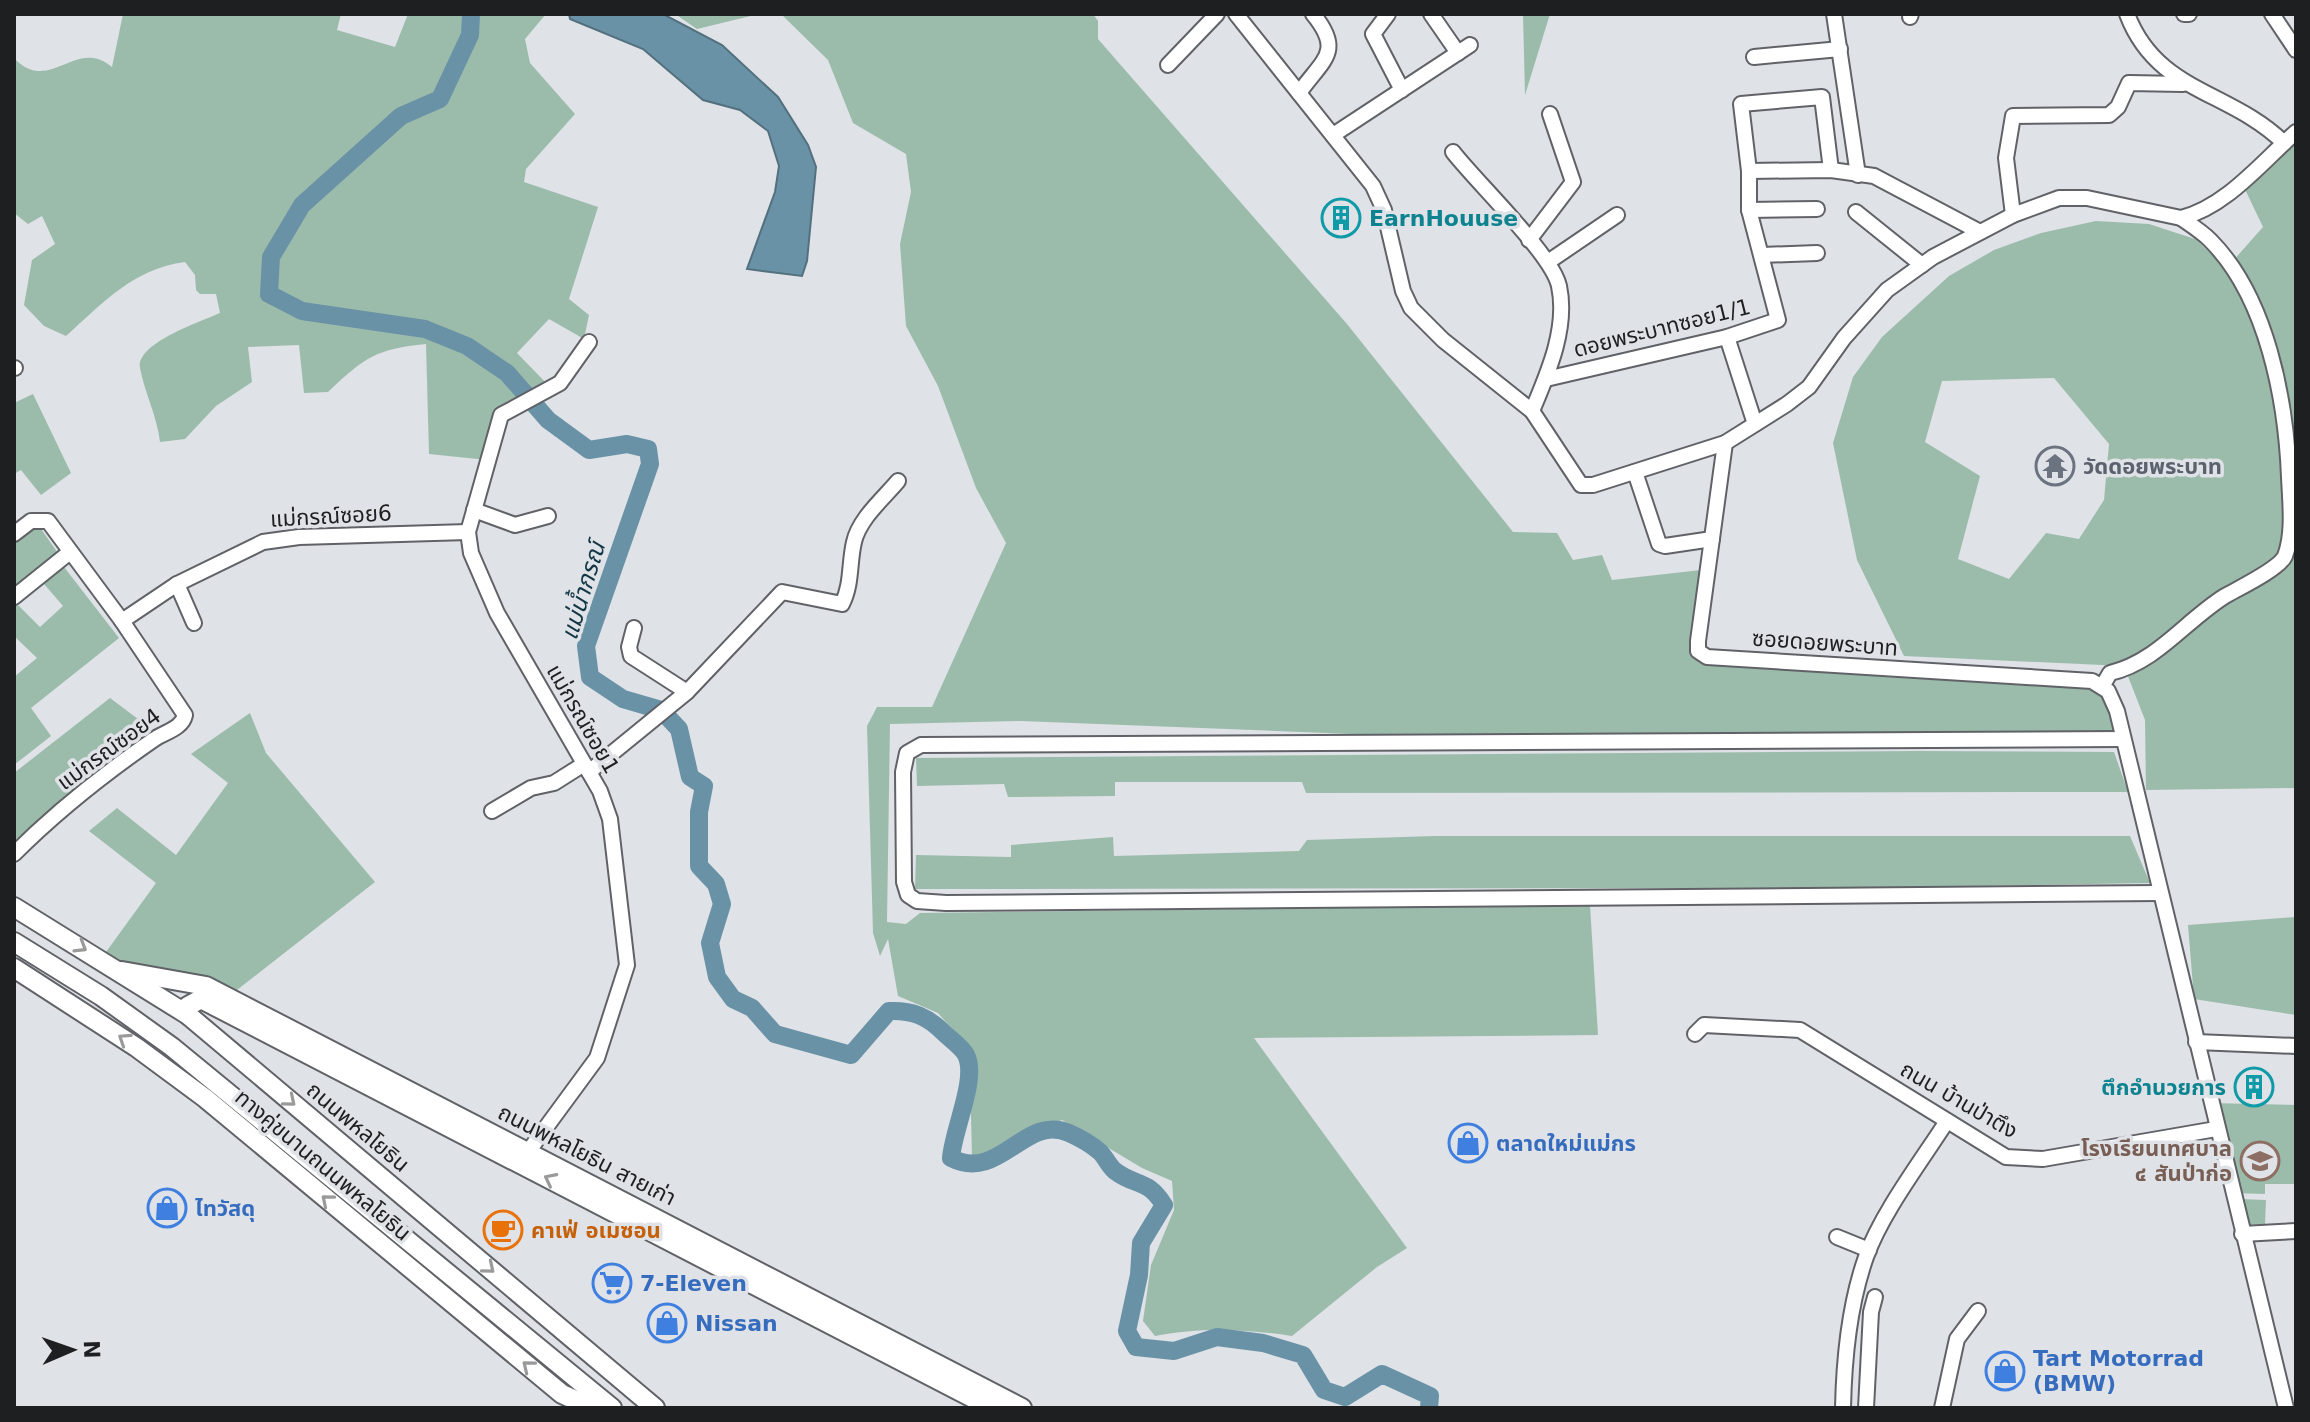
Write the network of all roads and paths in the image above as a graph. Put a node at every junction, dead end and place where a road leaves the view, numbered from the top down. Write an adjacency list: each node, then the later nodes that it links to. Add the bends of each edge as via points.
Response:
1 (1217, 14): 12 (street)
2 (1236, 14): 15 (street)
3 (1313, 14): 15 (street, via 1330,36 1330,47)
4 (1388, 14): 14 (street, via 1373,34)
5 (1431, 14): 14 (street, via 1464,49)
6 (1834, 14): 9 (street)
7 (2127, 14): 13 (street, via 2135,36)
8 (2272, 14): 10 (street)
9 (1840, 49): 11 (street); 23 (street)
10 (2296, 50)
11 (1754, 57)
12 (1168, 65)
13 (2183, 84): 19 (street, via 2264,123); 28 (street, via 2129,83 2109,115 2013,116 2006,158)
14 (1402, 90): 18 (street)
15 (1299, 93): 18 (street)
16 (1550, 114): 31 (street, via 1573,182)
17 (2296, 132): 19 (street)
18 (1333, 135): 39 (street, via 1373,186 1384,210 1411,308)
19 (2284, 143): 29 (street, via 2216,204)
20 (1453, 152): 31 (street)
21 (1831, 170): 22 (street); 22 (street, ดอยพระบาทซอย1/1, via 1822,97 1741,104); 23 (street)
22 (1749, 171): 25 (street, ดอยพระบาทซอย1/1)
23 (1858, 175): 30 (street, via 1874,176)
24 (1817, 209): 25 (street)
25 (1749, 210): 33 (street, ดอยพระบาทซอย1/1)
26 (1856, 212): 35 (street)
27 (1617, 215): 34 (street)
28 (2013, 215): 29 (street, via 2059,198 2087,198); 30 (street)
29 (2181, 218): 55 (street, via 2227,260 2280,381 2289,469 2288,547 2278,565 2214,603 2151,655 2110,673)
30 (1980, 232): 35 (street)
31 (1529, 240): 34 (street)
32 (1817, 253): 33 (street)
33 (1762, 255): 36 (street, ดอยพระบาทซอย1/1, via 1778,320)
34 (1548, 262): 38 (street, via 1559,285 1561,306)
35 (1922, 265): 40 (street, via 1887,290 1809,387)
36 (1727, 337): 38 (street, ดอยพระบาทซอย1/1); 40 (street)
37 (589, 342): 44 (street, via 560,383 501,415)
38 (1546, 379): 39 (street)
39 (1532, 411): 42 (street, via 1581,485)
40 (1755, 424): 41 (street)
41 (1725, 443): 42 (street); 48 (street, ซอยดอยพระบาท)
42 (1635, 472): 48 (street, via 1659,544)
43 (898, 481): 56 (street, via 854,539 848,594 842,604 782,592)
44 (474, 510): 45 (street, via 515,525); 46 (street)
45 (548, 516)
46 (468, 532): 50 (street, แม่กรณ์ซอย6, via 263,542); 58 (street, แม่กรณ์ซอย1, via 471,553 497,613)
47 (14, 534): 49 (street, via 31,521 48,521)
48 (1712, 539): 55 (street, ซอยดอยพระบาท, via 1698,641 1698,651 1707,657)
49 (70, 552): 51 (street); 52 (street, แม่กรณ์ซอย4)
50 (177, 584): 52 (street, แม่กรณ์ซอย6); 53 (street)
51 (14, 597)
52 (122, 621): 60 (street, แม่กรณ์ซอย4, via 181,704 184,721 91,787)
53 (194, 623)
54 (634, 628): 56 (street, via 631,656)
55 (2103, 685): 57 (street, via 2113,698)
56 (687, 692): 58 (street)
57 (2123, 739): 61 (street); 61 (street, via 921,745 907,753 903,772 904,882 908,895 917,901 946,903)
58 (587, 768): 59 (street, via 531,788); 74 (street, แม่กรณ์ซอย1, via 610,819 627,965 597,1058)
59 (492, 811)
60 (14, 854)
61 (2160, 893): 68 (street)
62 (14, 907): 65 (main road, ถนนพหลโยธิน, one-way to 65)
63 (14, 942): 72 (main road, via 172,1047)
64 (14, 968): 70 (main road, ทางคู่ขนานถนนพหลโยธิน, one-way to 64)
65 (122, 971): 66 (main road, ถนนพหลโยธิน); 74 (main road, ถนนพหลโยธิน สายเก่า, via 206,986)
66 (188, 1015): 74 (main road, ถนนพหลโยธิน สายเก่า, via 188,1006 201,999); 83 (main road, ถนนพหลโยธิน, one-way to 83)
67 (1695, 1034): 71 (street, ถนน บ้านป่าตึง, via 1704,1025 1800,1030)
68 (2196, 1042): 69 (street); 73 (street)
69 (2296, 1046)
70 (205, 1098): 72 (main road); 81 (main road, ทางคู่ขนานถนนพหลโยธิน, one-way to 70, via 562,1394)
71 (1947, 1121): 73 (street, ถนน บ้านป่าตึง, via 2006,1157 2043,1164); 78 (street)
72 (270, 1125): 82 (main road)
73 (2216, 1129): 76 (street)
74 (523, 1157): 84 (main road, ถนนพหลโยธิน สายเก่า, one-way to 74); 85 (main road, ถนนพหลโยธิน สายเก่า)
75 (2296, 1231): 76 (street)
76 (2242, 1234): 89 (street)
77 (1837, 1237): 78 (street)
78 (1868, 1253): 86 (street, via 1850,1319)
79 (1875, 1297): 87 (street)
80 (1978, 1311): 88 (street, via 1957,1339)
81 (593, 1408)
82 (612, 1408)
83 (655, 1408)
84 (992, 1408)
85 (1022, 1408)
86 (1843, 1408)
87 (1866, 1408)
88 (1942, 1408)
89 (2286, 1408)

